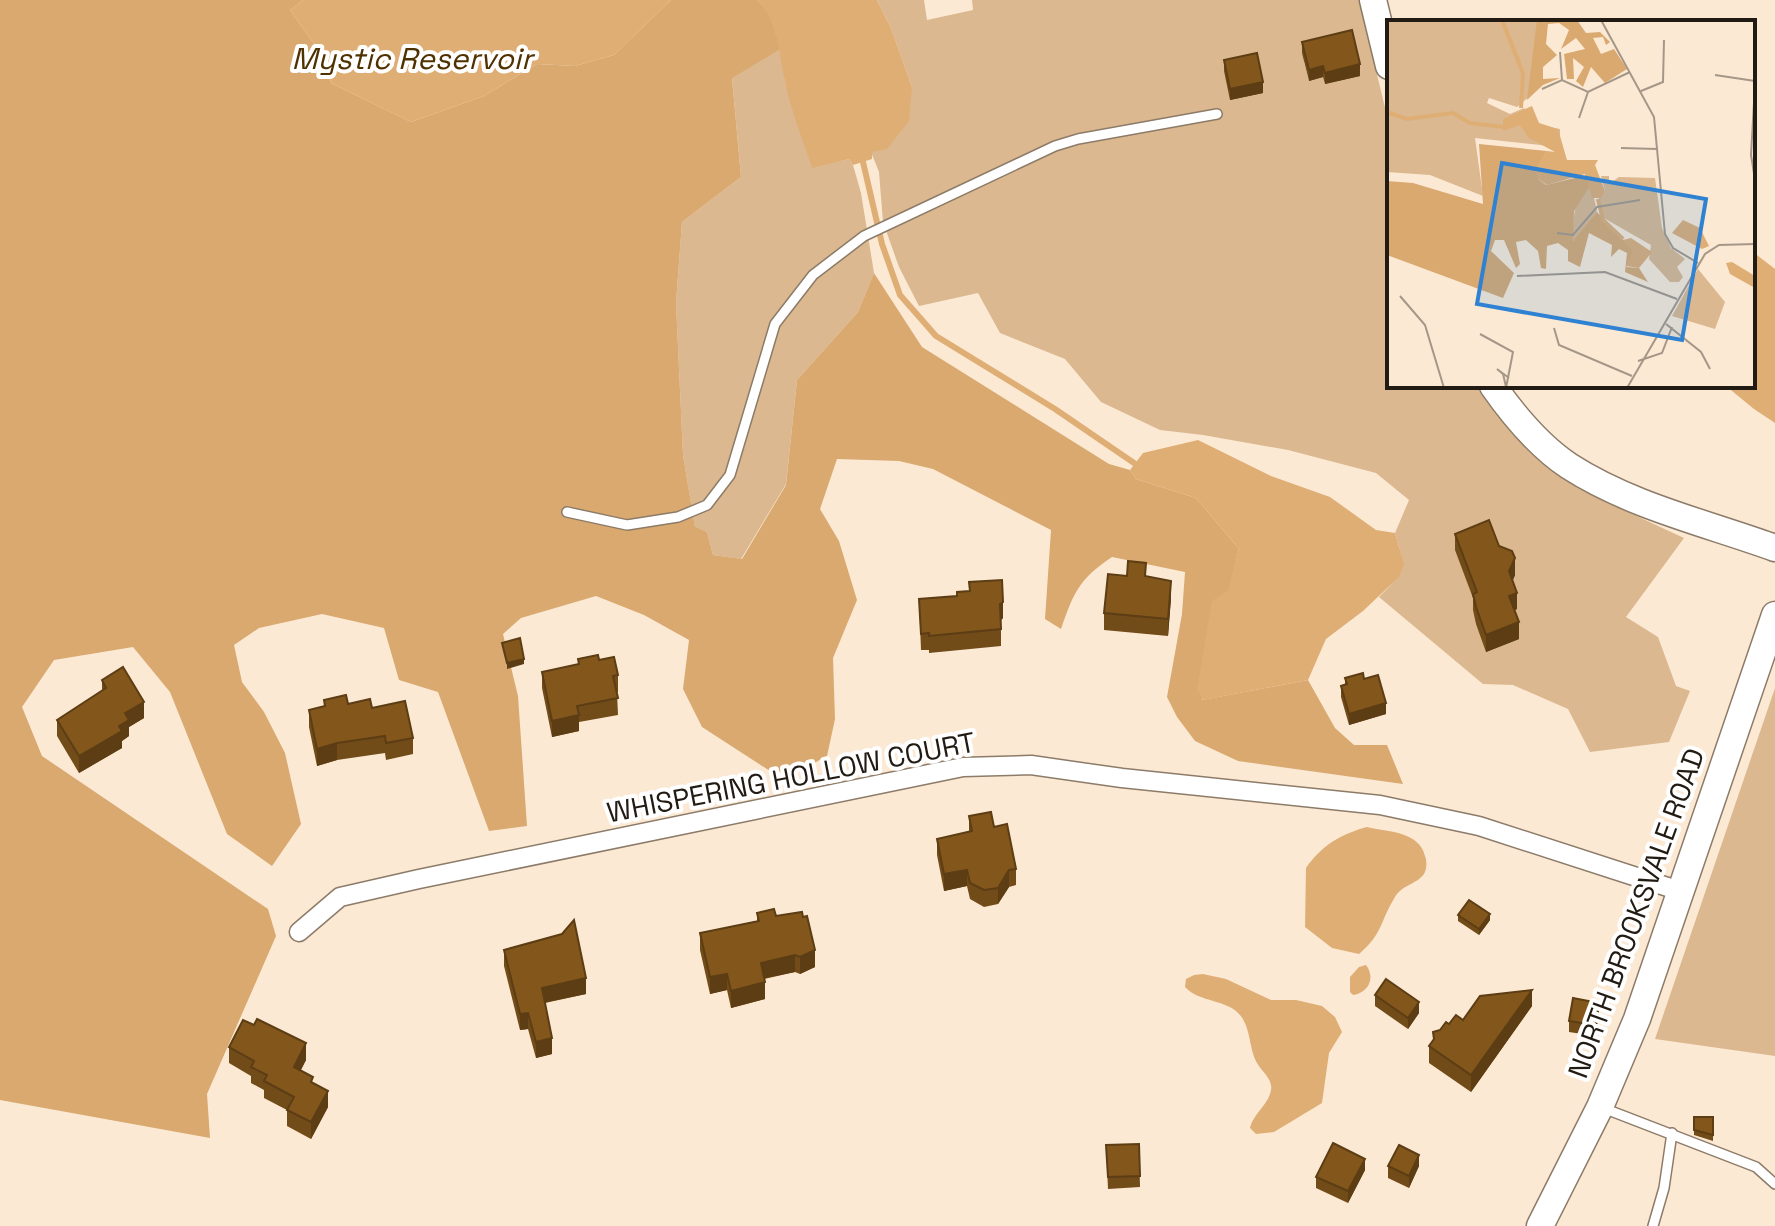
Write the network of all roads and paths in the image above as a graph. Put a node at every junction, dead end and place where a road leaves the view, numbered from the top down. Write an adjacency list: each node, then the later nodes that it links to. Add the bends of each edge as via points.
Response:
1 (1373, 0): 2 (main road)
2 (1387, 58)
3 (1217, 114): 5 (lane, via 1055,146 864,236 813,275 775,324 730,475 707,505 678,517 627,525)
4 (1495, 388): 6 (main road, via 1541,443 1569,465 1633,498)
5 (567, 512)
6 (1775, 548)
7 (1775, 615): 8 (main road, NORTH BROOKSVALE ROAD)
8 (1680, 891): 9 (street, WHISPERING HOLLOW COURT, via 1479,826 1380,805 1031,765 963,767 340,897); 10 (main road, NORTH BROOKSVALE ROAD, via 1637,1019)
9 (299, 932)
10 (1600, 1107): 11 (lane); 13 (main road, NORTH BROOKSVALE ROAD)
11 (1672, 1133): 12 (lane, via 1756,1167); 14 (lane)
12 (1775, 1184)
13 (1540, 1226)
14 (1653, 1226)

